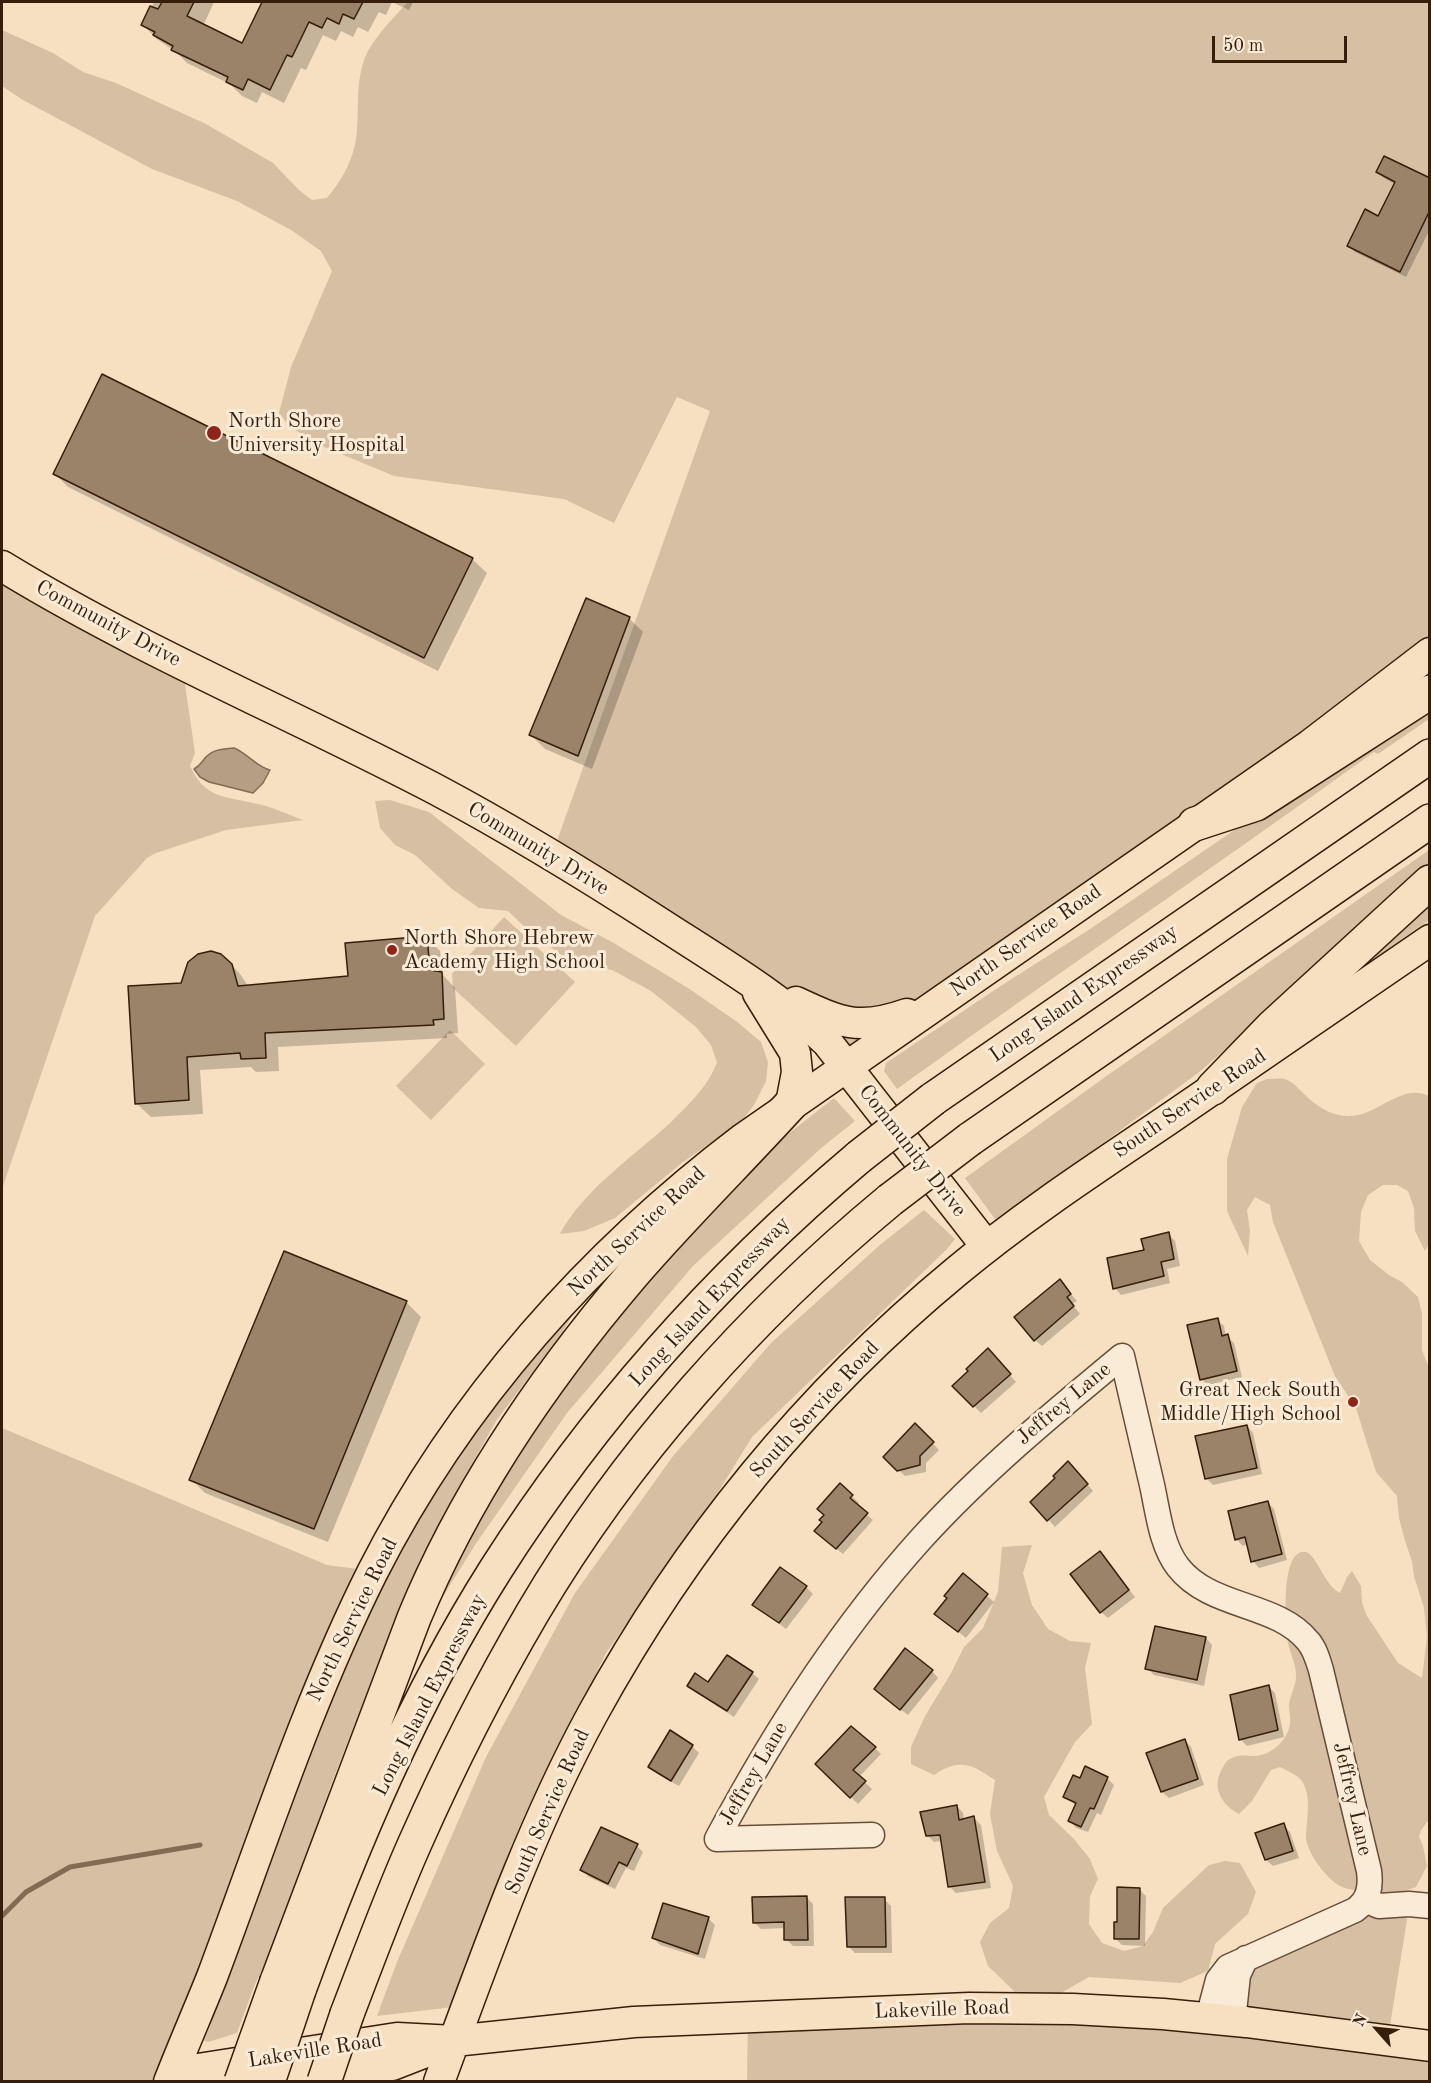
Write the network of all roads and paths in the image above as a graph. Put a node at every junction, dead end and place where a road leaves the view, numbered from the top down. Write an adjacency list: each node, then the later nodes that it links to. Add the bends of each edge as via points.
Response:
1 (2, 566): 9 (main road, Community Drive, via 134,640 511,830)
2 (1430, 652): 6 (main road, North Service Road, via 1310,745)
3 (1430, 692): 6 (highway, via 1256,804)
4 (1430, 756): 18 (highway, Long Island Expressway, bridge, via 933,1099 787,1219 694,1312 610,1410 495,1570 402,1743)
5 (1430, 821): 27 (highway, bridge, via 1042,1087 890,1200 778,1302 688,1398 606,1502 501,1669 406,1865)
6 (1196, 824): 10 (main road, North Service Road)
7 (1430, 882): 12 (highway, via 1272,1027)
8 (1430, 940): 12 (main road, South Service Road)
9 (752, 983): 10 (main road, via 822,1014 856,1024 885,1022); 11 (main road, Community Drive, via 800,1017); 13 (main road, via 795,1053 797,1072)
10 (935, 1004): 11 (main road, North Service Road)
11 (847, 1065): 13 (main road, North Service Road); 14 (main road, Community Drive)
12 (1213, 1088): 14 (main road, South Service Road)
13 (791, 1104): 18 (highway, via 614,1296 531,1408 470,1503 414,1618); 23 (main road, North Service Road, via 670,1197 572,1290 480,1402 435,1465 373,1571 324,1676)
14 (987, 1247): 20 (main road, South Service Road, via 897,1323 811,1409 738,1494 660,1602 592,1715 547,1806)
15 (872, 1835): 16 (street, Jeffrey Lane, via 717,1839 794,1706 893,1571 999,1460 1122,1356 1163,1533 1177,1566 1202,1588 1295,1629 1314,1650 1369,1871 1370,1888)
16 (1365, 1900): 17 (street, via 1379,1906); 19 (street, via 1346,1916 1228,1967 1218,1980)
17 (1430, 1906)
18 (288, 1985): 24 (highway, bridge); 25 (highway, Long Island Expressway, bridge)
19 (1221, 2019): 20 (main road, Lakeville Road, via 1073,2009 936,2009 634,2022); 21 (main road, Lakeville Road)
20 (454, 2041): 22 (main road, Lakeville Road, via 397,2038); 26 (main road, Lakeville Road, via 392,2065); 28 (main road, South Service Road)
21 (1430, 2046)
22 (190, 2077)
23 (169, 2082)
24 (241, 2082)
25 (268, 2082)
26 (288, 2082)
27 (324, 2082)
28 (439, 2082)

